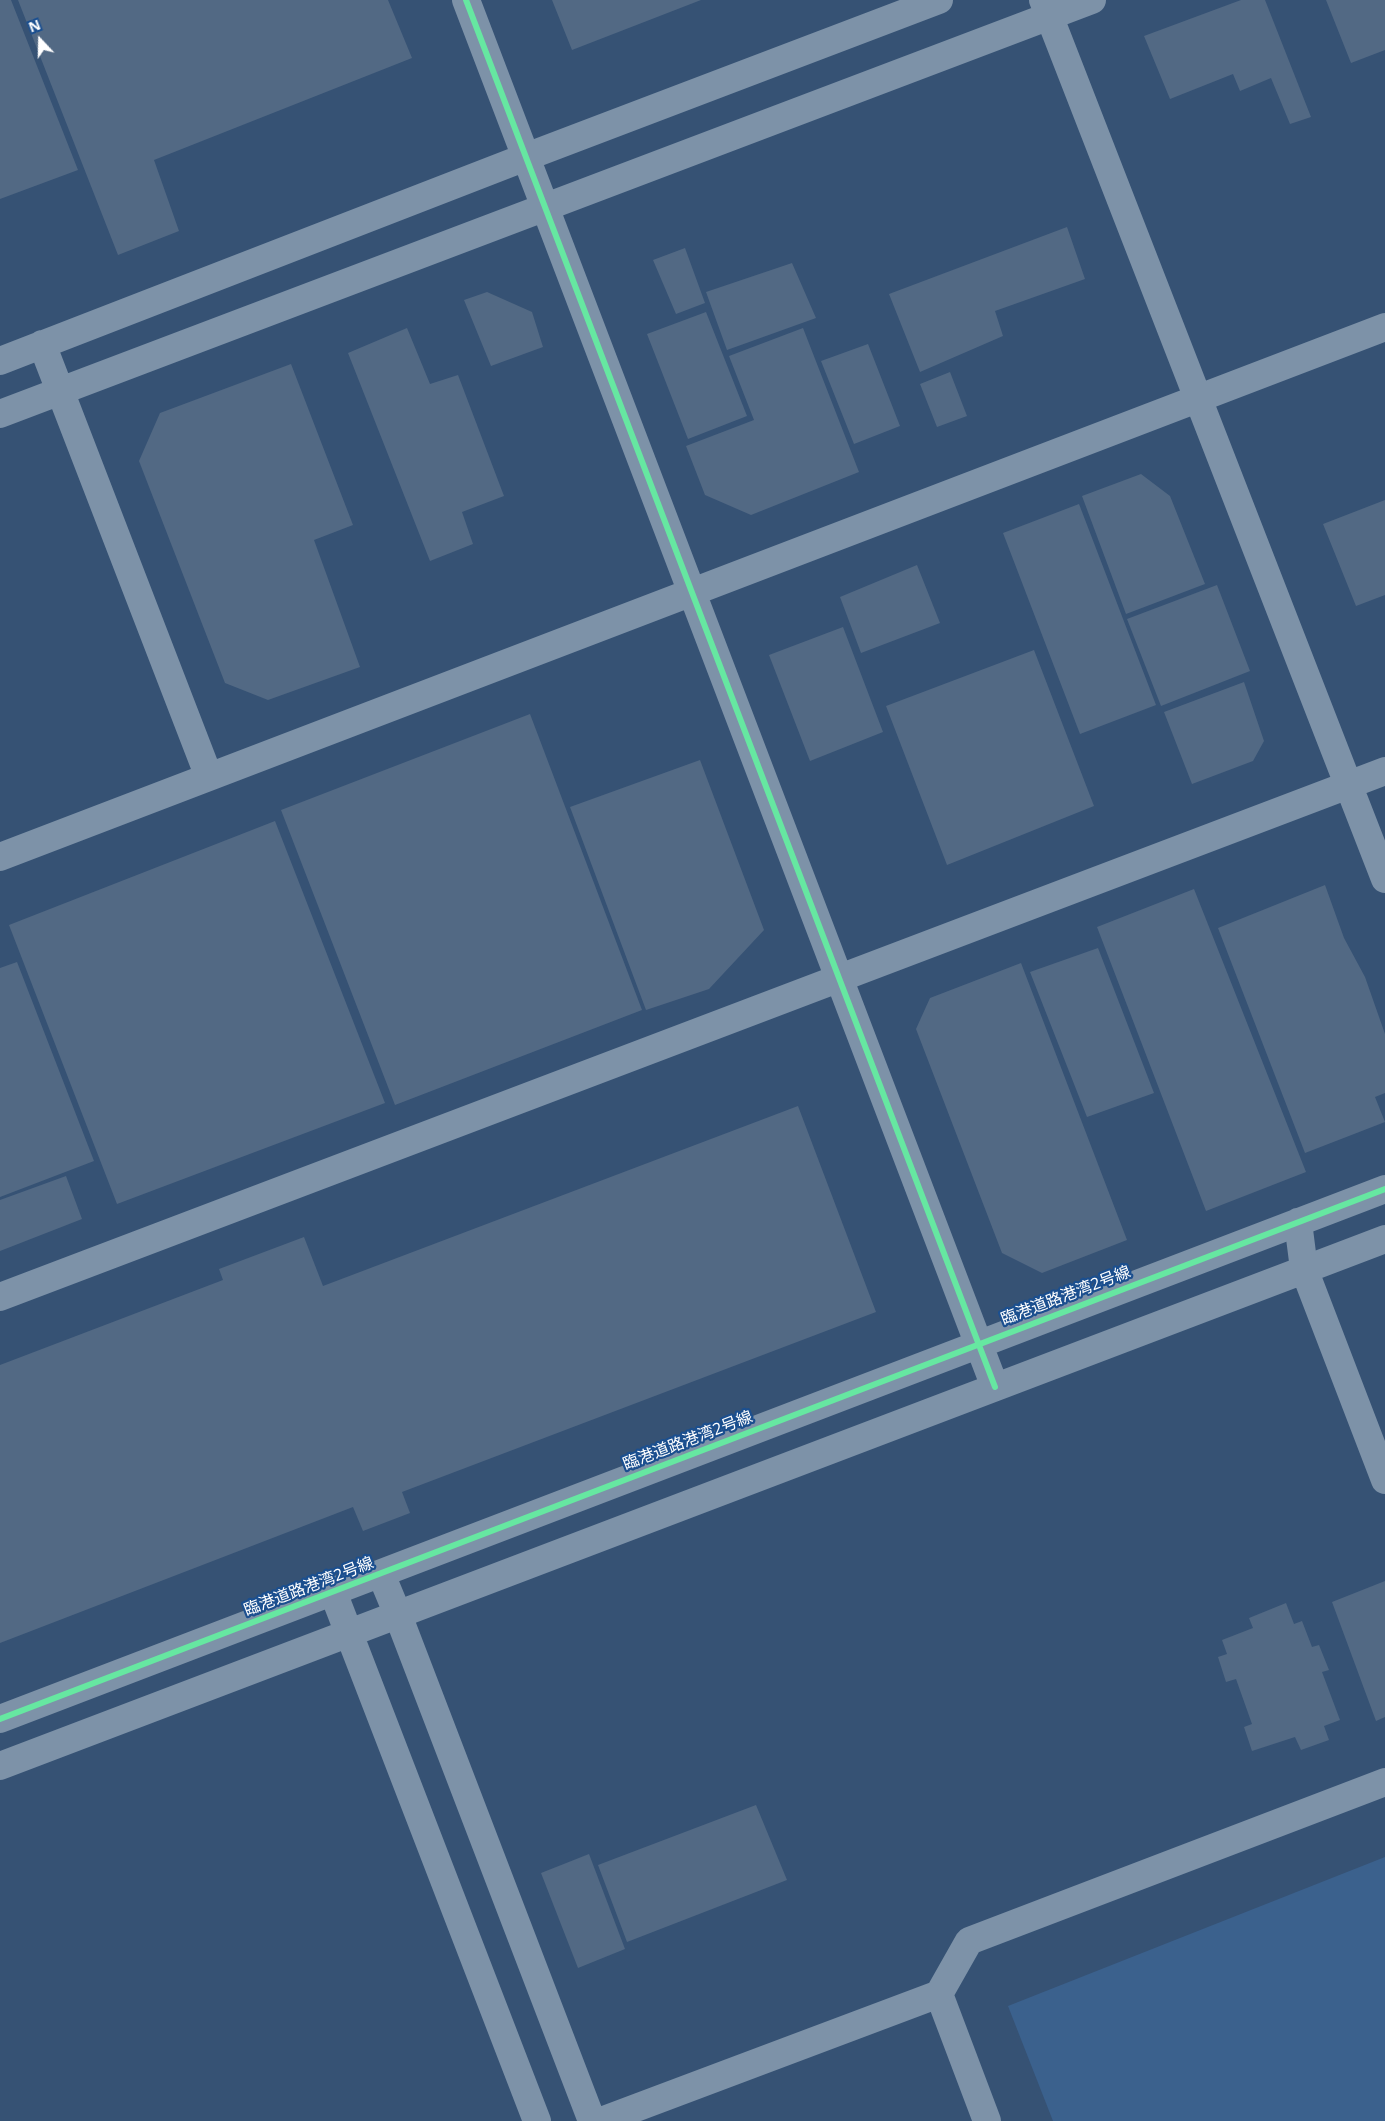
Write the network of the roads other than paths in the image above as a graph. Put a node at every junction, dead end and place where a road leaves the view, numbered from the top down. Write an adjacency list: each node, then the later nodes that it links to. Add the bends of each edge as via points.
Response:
1 (466, 0): 5 (street)
2 (939, 0): 5 (street)
3 (1092, 0): 4 (street)
4 (1046, 8): 6 (street); 11 (street)
5 (526, 157): 6 (street); 8 (street)
6 (545, 207): 10 (street); 13 (street)
7 (1385, 327): 11 (street)
8 (42, 344): 9 (street); 10 (street)
9 (0, 361)
10 (61, 391): 12 (street); 15 (street)
11 (1198, 398): 13 (street); 16 (street)
12 (0, 414)
13 (692, 592): 15 (street); 19 (street)
14 (1385, 770): 16 (street)
15 (210, 777): 17 (street)
16 (1348, 785): 18 (street); 19 (street)
17 (0, 857)
18 (1385, 879)
19 (838, 978): 24 (street); 25 (street)
20 (1385, 1189): 21 (street, 臨港道路港湾2号線)
21 (1298, 1222): 23 (street); 25 (street, 臨港道路港湾2号線)
22 (1385, 1239): 23 (street)
23 (1304, 1269): 26 (street); 27 (street)
24 (0, 1297)
25 (980, 1344): 26 (street); 28 (street, 臨港道路港湾2号線)
26 (995, 1387): 30 (street)
27 (1385, 1480)
28 (381, 1574): 29 (street, 臨港道路港湾2号線); 30 (street)
29 (333, 1592): 31 (street); 32 (street, 臨港道路港湾2号線)
30 (398, 1615): 31 (street); 37 (street)
31 (349, 1633): 33 (street); 36 (street)
32 (0, 1720)
33 (0, 1766)
34 (1385, 1782): 35 (street, via 968,1941)
35 (939, 1994): 38 (street); 39 (street)
36 (537, 2121)
37 (592, 2121)
38 (601, 2121)
39 (987, 2121)

